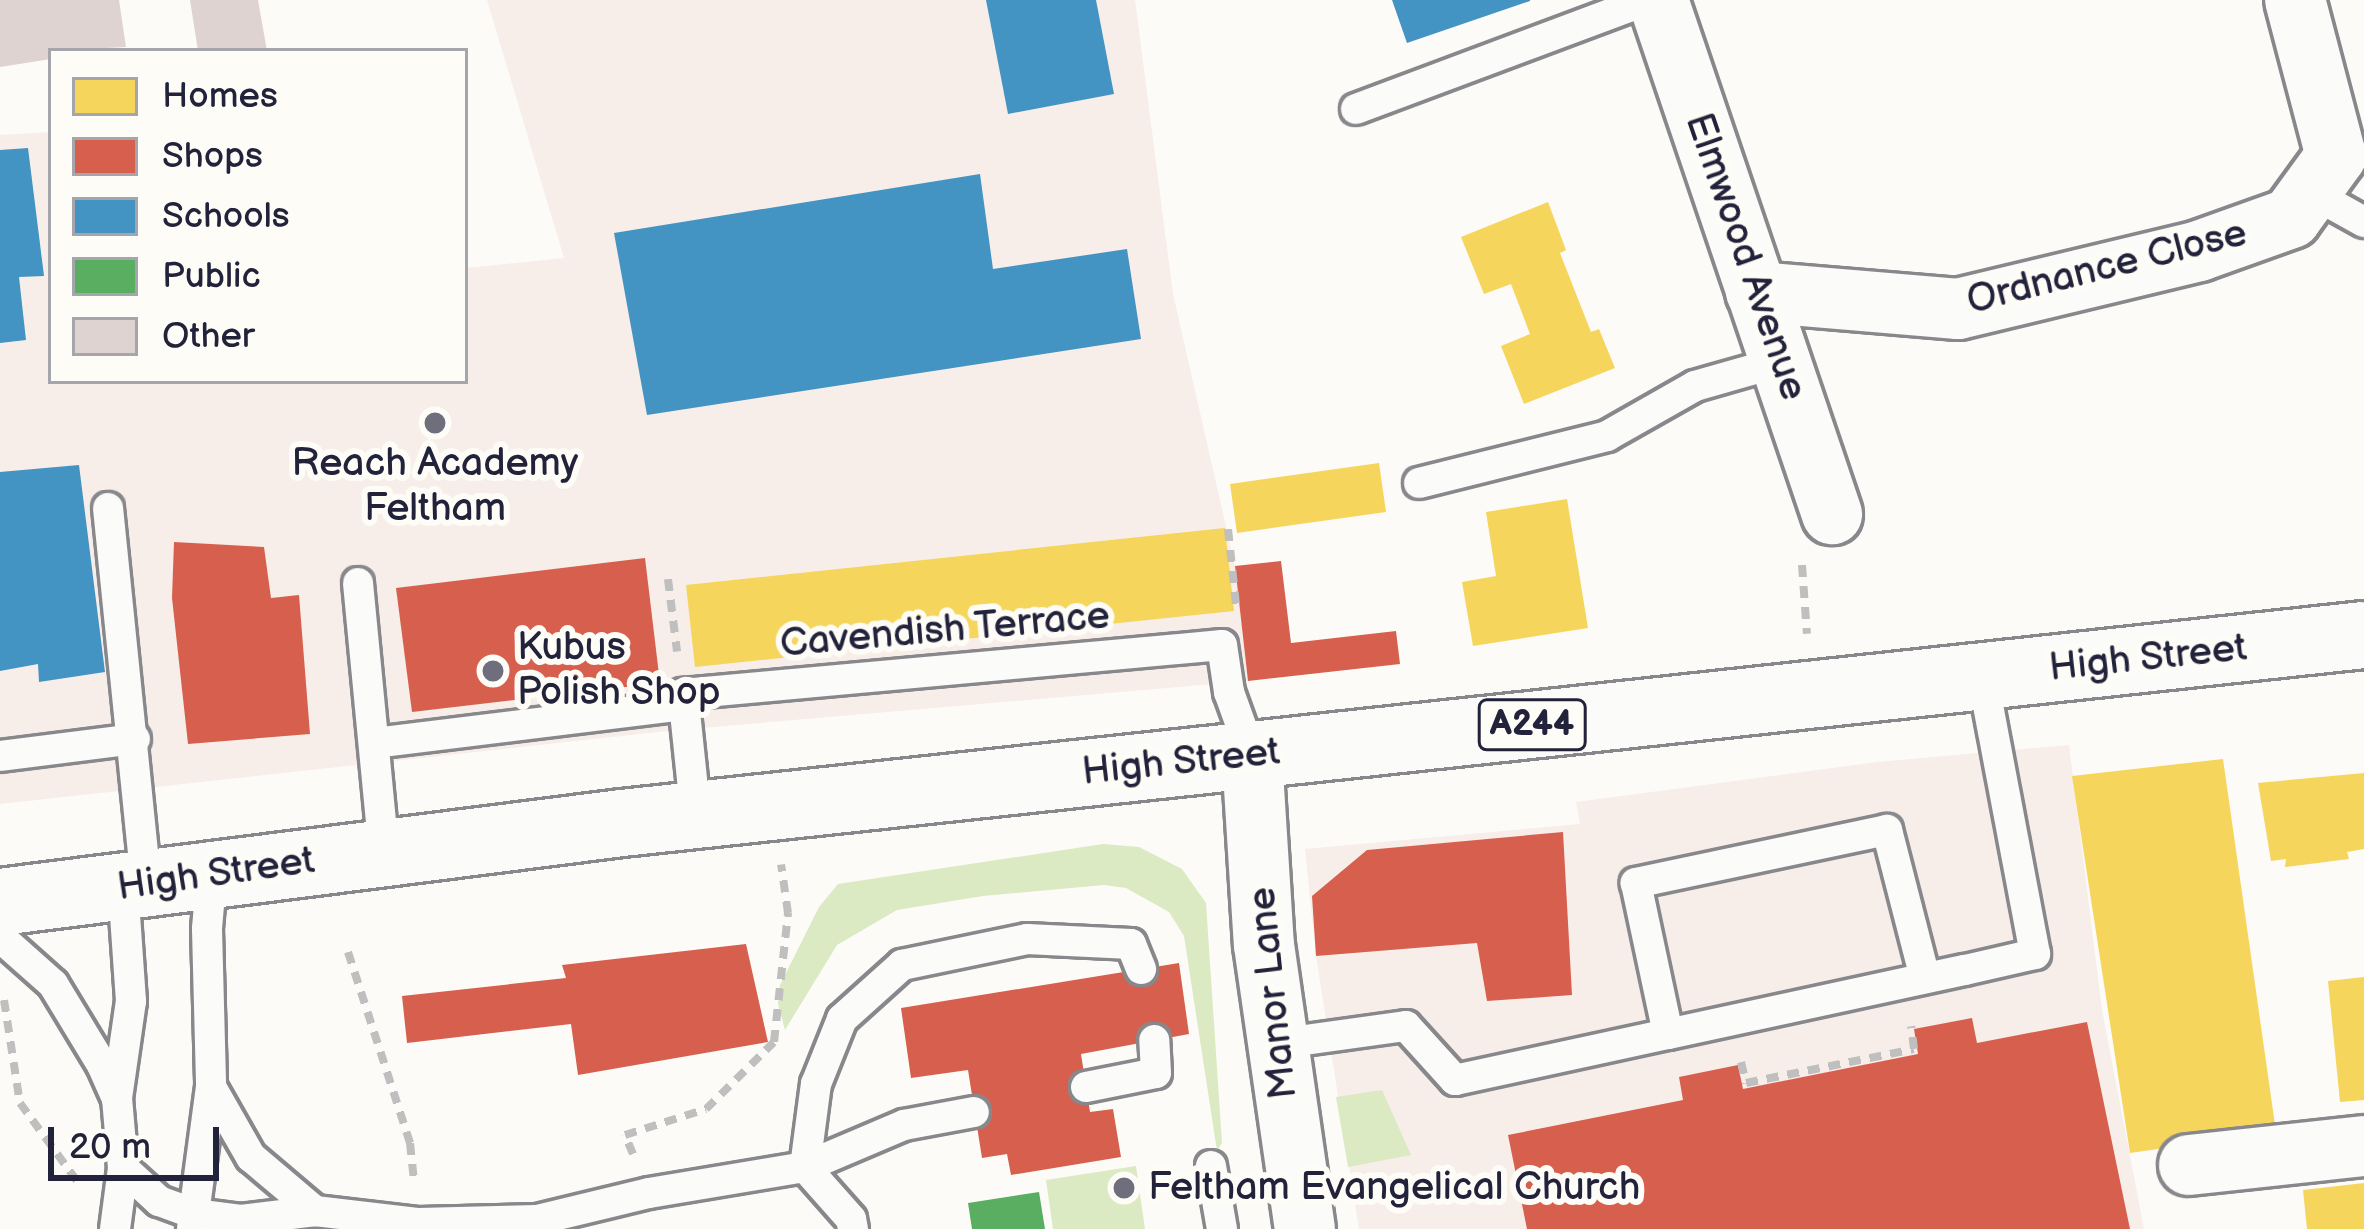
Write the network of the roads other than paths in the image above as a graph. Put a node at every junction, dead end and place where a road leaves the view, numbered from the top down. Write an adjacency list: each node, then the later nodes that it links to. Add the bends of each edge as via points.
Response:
1 (1648, 0): 4 (lane)
2 (1658, 0): 7 (street, Elmwood Avenue)
3 (2296, 0): 5 (street, Ordnance Close, via 2336,156)
4 (1356, 109)
5 (2310, 193): 6 (lane); 7 (street, Ordnance Close, via 2291,218 2199,250 1958,309)
6 (2364, 222)
7 (1756, 292): 8 (street, Elmwood Avenue)
8 (1779, 362): 9 (lane, via 1695,386 1607,436); 11 (street, Elmwood Avenue)
9 (1419, 483)
10 (108, 508): 16 (lane)
11 (1832, 514)
12 (358, 583): 17 (lane)
13 (2364, 634): 14 (main road, High Street / A244)
14 (1984, 678): 18 (main road, High Street / A244); 27 (lane, via 2036,954)
15 (684, 700): 17 (lane); 18 (lane, Cavendish Terrace, via 1222,645); 20 (lane)
16 (135, 740): 19 (lane); 23 (lane)
17 (374, 743): 21 (lane)
18 (1252, 756): 20 (main road, High Street / A244); 30 (street, Manor Lane)
19 (0, 757)
20 (696, 817): 21 (main road, High Street / A244)
21 (384, 853): 22 (main road, High Street / A244)
22 (220, 872): 23 (main road, High Street / A244); 31 (lane, via 207,929)
23 (135, 886): 24 (main road, High Street / A244); 33 (lane)
24 (0, 902)
25 (0, 937): 33 (lane, via 53,984)
26 (1142, 968): 38 (lane, via 1131,944 1027,939 902,965 842,1019 816,1084)
27 (1925, 978): 28 (lane); 28 (lane, via 1887,830 1636,883)
28 (1668, 1034): 30 (lane, via 1455,1080 1406,1026)
29 (1154, 1040): 32 (lane, via 1156,1073)
30 (1276, 1044): 45 (street, Manor Lane)
31 (211, 1087): 40 (lane, via 251,1157); 41 (lane)
32 (1086, 1087)
33 (117, 1098): 39 (lane)
34 (974, 1112): 38 (lane, via 904,1125)
35 (2364, 1146): 36 (street)
36 (2189, 1165)
37 (1211, 1166): 44 (lane)
38 (805, 1167): 40 (lane, via 537,1220 419,1223); 43 (lane)
39 (123, 1168): 41 (lane); 42 (lane)
40 (315, 1211): 41 (lane)
41 (193, 1222)
42 (116, 1225)
43 (853, 1229)
44 (1222, 1229)
45 (1305, 1229)

